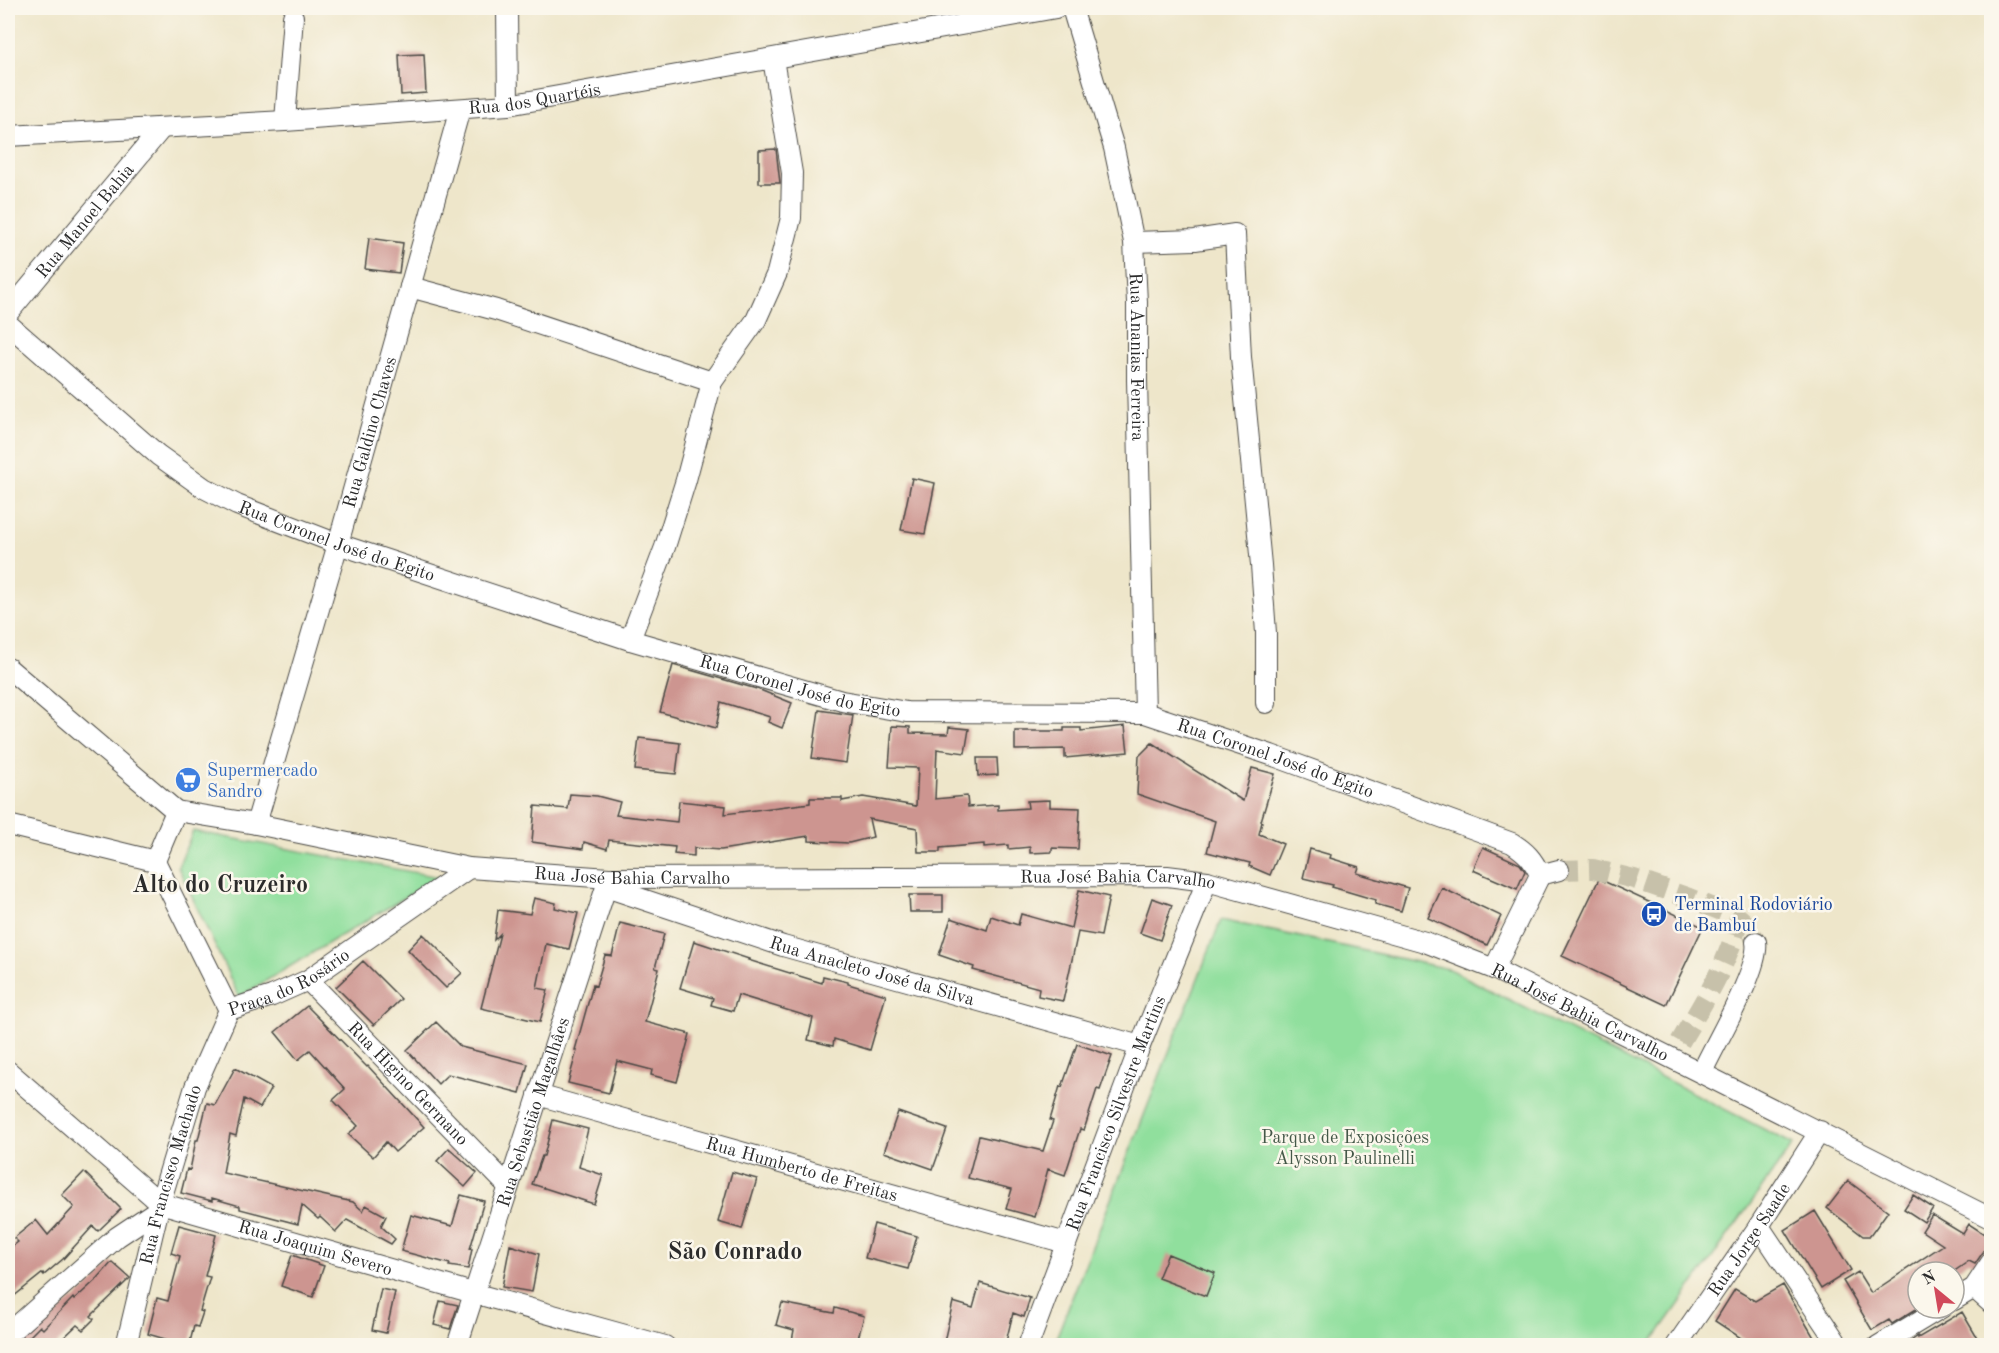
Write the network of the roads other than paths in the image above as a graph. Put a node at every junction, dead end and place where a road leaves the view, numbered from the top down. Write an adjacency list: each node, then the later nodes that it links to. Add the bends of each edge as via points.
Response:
1 (507, 8): 6 (street)
2 (1056, 8): 5 (street, Rua dos Quartéis)
3 (1072, 8): 11 (street, Rua Ananias Ferreira, via 1114,148)
4 (293, 17): 8 (street)
5 (773, 59): 6 (street, Rua dos Quartéis); 15 (street, via 792,173 791,218 777,273 756,320)
6 (508, 105): 7 (street, Rua dos Quartéis)
7 (460, 109): 8 (street, Rua dos Quartéis); 12 (street, Rua Galdino Chaves)
8 (285, 122): 9 (street, Rua dos Quartéis)
9 (161, 129): 10 (street, Rua dos Quartéis); 13 (street, Rua Manoel Bahia)
10 (8, 136)
11 (1134, 242): 19 (street, via 1235,234 1241,357 1266,633); 20 (street, Rua Ananias Ferreira)
12 (410, 287): 15 (street, via 496,310); 16 (street, Rua Galdino Chaves)
13 (8, 313)
14 (8, 324): 16 (street, Rua Coronel José do Egito, via 158,455 204,488)
15 (712, 382): 17 (street, via 686,480)
16 (338, 544): 17 (street, Rua Coronel José do Egito); 22 (street, Rua Galdino Chaves)
17 (630, 640): 20 (street, Rua Coronel José do Egito, via 842,701 907,712)
18 (8, 668): 21 (street)
19 (1266, 703)
20 (1145, 713): 27 (street, Rua Coronel José do Egito, via 1512,843 1534,861)
21 (177, 811): 22 (street, Rua José Bahia Carvalho); 24 (street)
22 (256, 824): 25 (street, Rua José Bahia Carvalho)
23 (8, 825): 24 (street)
24 (155, 861): 33 (street, Praça do Rosário)
25 (469, 868): 29 (street, Rua José Bahia Carvalho); 32 (street, Praça do Rosário)
26 (1559, 870): 27 (street)
27 (1539, 874): 31 (street)
28 (1207, 881): 29 (street, Rua José Bahia Carvalho, via 1167,876); 31 (street, Rua José Bahia Carvalho, via 1425,942); 34 (street, Rua Francisco Silvestre Martins)
29 (608, 882): 34 (street, Rua Anacleto José da Silva, via 783,946); 37 (street, Rua Sebastião Magalhâes)
30 (1756, 942): 36 (street, via 1755,960 1744,987)
31 (1494, 969): 36 (street, Rua José Bahia Carvalho, via 1676,1050)
32 (308, 980): 33 (street, Praça do Rosário); 39 (street, Rua Higino Germano)
33 (229, 1010): 40 (street, Rua Francisco Machado, via 195,1087)
34 (1140, 1046): 43 (street, Rua Francisco Silvestre Martins)
35 (8, 1071): 40 (street, Rua Joaquim Severo)
36 (1702, 1072): 38 (street, Rua José Bahia Carvalho)
37 (538, 1095): 39 (street, Rua Sebastião Magalhâes); 43 (street, Rua Humberto de Freitas)
38 (1820, 1131): 41 (street, Rua José Bahia Carvalho); 42 (street, Rua Jorge Saade)
39 (508, 1186): 46 (street, Rua Sebastião Magalhâes)
40 (159, 1206): 46 (street, Rua Joaquim Severo); 50 (street); 51 (street, Rua Francisco Machado)
41 (1992, 1218)
42 (1760, 1226): 55 (street, Rua Jorge Saade); 56 (street)
43 (1066, 1243): 54 (street, Rua Francisco Silvestre Martins)
44 (1992, 1261): 45 (street)
45 (1974, 1288): 47 (street); 48 (street)
46 (473, 1293): 52 (street, Rua Sebastião Magalhâes); 53 (street, Rua Joaquim Severo)
47 (1966, 1293)
48 (1992, 1304)
49 (1921, 1320): 57 (street)
50 (8, 1334)
51 (126, 1346)
52 (457, 1346)
53 (665, 1346)
54 (1028, 1346)
55 (1676, 1346)
56 (1839, 1346)
57 (1878, 1346)

